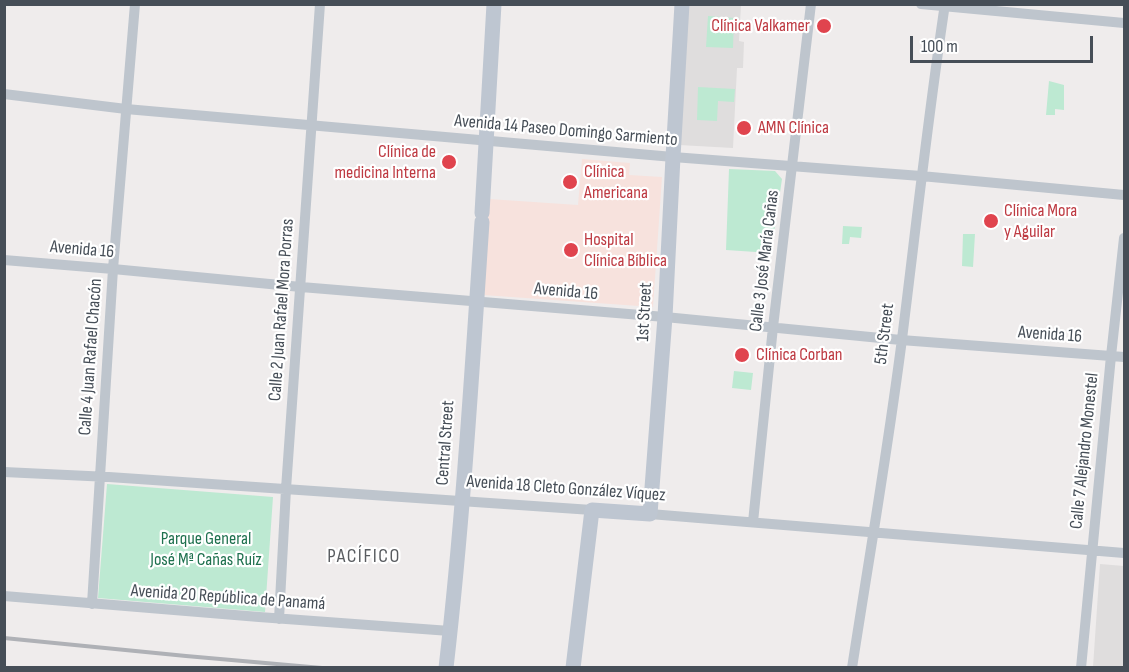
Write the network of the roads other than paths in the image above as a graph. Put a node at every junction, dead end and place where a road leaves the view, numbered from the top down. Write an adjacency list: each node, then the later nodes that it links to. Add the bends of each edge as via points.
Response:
1 (135, 4): 10 (street, Calle 4 Juan Rafael Chacón)
2 (320, 4): 11 (street, Calle 2 Juan Rafael Mora Porras)
3 (495, 4): 12 (street, Central Street)
4 (682, 4): 13 (street, 1st Street)
5 (811, 4): 14 (street, Calle 3 José María Cañas)
6 (921, 4): 7 (street)
7 (944, 5): 8 (street); 15 (street, 5th Street)
8 (1125, 23)
9 (4, 94): 10 (street, Avenida 14 Paseo Domingo Sarmiento)
10 (126, 109): 11 (street, Avenida 14 Paseo Domingo Sarmiento); 19 (street, Calle 4 Juan Rafael Chacón)
11 (312, 126): 12 (street, Avenida 14 Paseo Domingo Sarmiento); 20 (street, Calle 2 Juan Rafael Mora Porras)
12 (486, 141): 13 (street, Avenida 14 Paseo Domingo Sarmiento); 21 (street, Central Street)
13 (673, 157): 14 (street, Avenida 14 Paseo Domingo Sarmiento); 22 (street, 1st Street)
14 (792, 165): 15 (street, Avenida 14 Paseo Domingo Sarmiento); 23 (street, Calle 3 José María Cañas)
15 (921, 176): 16 (street, Avenida 14 Paseo Domingo Sarmiento); 24 (street, 5th Street)
16 (1125, 195)
17 (1125, 238): 25 (street, Calle 7 Alejandro Monestel)
18 (4, 260): 19 (street, Avenida 16)
19 (113, 268): 20 (street, Avenida 16); 28 (street, Calle 4 Juan Rafael Chacón)
20 (301, 287): 21 (street, Avenida 16); 29 (street, Calle 2 Juan Rafael Mora Porras)
21 (477, 301): 22 (street, Avenida 16); 30 (street, Central Street)
22 (665, 317): 23 (street, Avenida 16); 32 (street, 1st Street)
23 (774, 327): 24 (street, Avenida 16); 33 (street, Calle 3 José María Cañas)
24 (902, 340): 25 (street, Avenida 16); 34 (street, 5th Street)
25 (1111, 356): 26 (street, Avenida 16); 35 (street, Calle 7 Alejandro Monestel)
26 (1125, 357)
27 (4, 472): 28 (street, Avenida 18 Cleto González Víquez)
28 (99, 476): 29 (street, Avenida 18 Cleto González Víquez); 38 (street, Calle 4 Juan Rafael Chacón)
29 (286, 489): 30 (street, Avenida 18 Cleto González Víquez); 39 (street, Calle 2 Juan Rafael Mora Porras)
30 (461, 501): 31 (street, Avenida 18 Cleto González Víquez); 40 (street, Central Street)
31 (592, 510): 32 (street, Avenida 18 Cleto González Víquez); 42 (street)
32 (650, 514): 33 (street, Avenida 18 Cleto González Víquez)
33 (753, 522): 34 (street, Avenida 18 Cleto González Víquez)
34 (874, 533): 35 (street, Avenida 18 Cleto González Víquez); 43 (street, 5th Street)
35 (1092, 550): 36 (street, Avenida 18 Cleto González Víquez); 44 (street, Calle 7 Alejandro Monestel)
36 (1125, 553)
37 (4, 596): 38 (street, Avenida 20 República de Panamá)
38 (92, 604): 39 (street, Avenida 20 República de Panamá)
39 (279, 619): 40 (street, Avenida 20 República de Panamá)
40 (450, 631): 41 (street, Central Street)
41 (446, 668)
42 (573, 668)
43 (852, 668)
44 (1081, 668)

